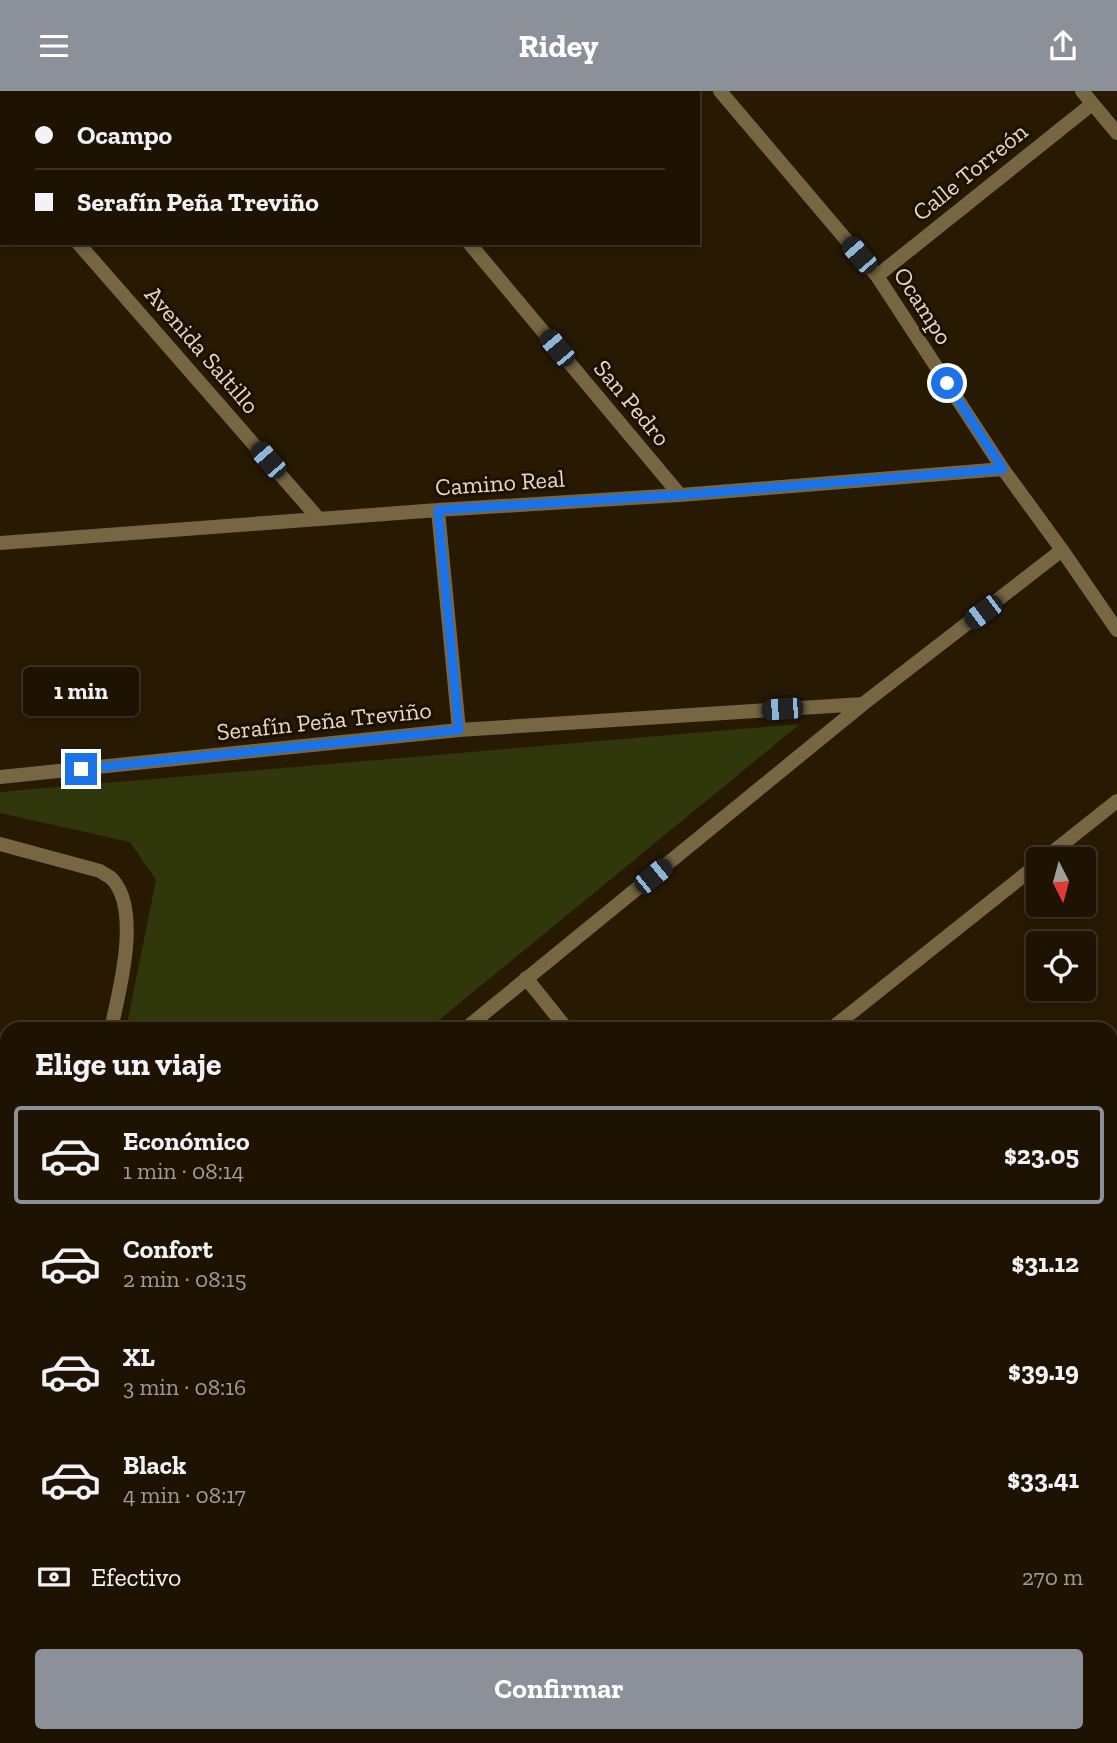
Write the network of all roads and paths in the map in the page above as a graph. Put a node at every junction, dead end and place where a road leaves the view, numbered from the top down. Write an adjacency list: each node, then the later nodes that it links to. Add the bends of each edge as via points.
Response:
1 (720, 91): 7 (street, Ocampo)
2 (1082, 91): 3 (street)
3 (1092, 104): 4 (street); 7 (street, Calle Torreón)
4 (1117, 133)
5 (80, 245): 11 (street, Avenida Saltillo)
6 (471, 245): 9 (street, San Pedro)
7 (877, 276): 8 (street, Ocampo)
8 (1003, 469): 9 (street, Camino Real); 13 (street, Ocampo)
9 (680, 495): 10 (street, Camino Real)
10 (438, 510): 11 (street, Camino Real); 16 (street)
11 (319, 519): 12 (street, Camino Real)
12 (0, 543)
13 (1062, 550): 14 (street, Ocampo); 15 (street)
14 (1117, 630)
15 (863, 704): 16 (street, Serafín Peña Treviño); 22 (street)
16 (459, 730): 17 (street, Serafín Peña Treviño)
17 (0, 777)
18 (1117, 801): 20 (street)
19 (0, 844): 23 (street, via 100,871 122,893 127,926 125,961)
20 (1059, 847)
21 (1026, 874): 26 (street)
22 (526, 978): 24 (street); 25 (street)
23 (112, 1022)
24 (473, 1022)
25 (561, 1022)
26 (840, 1022)

